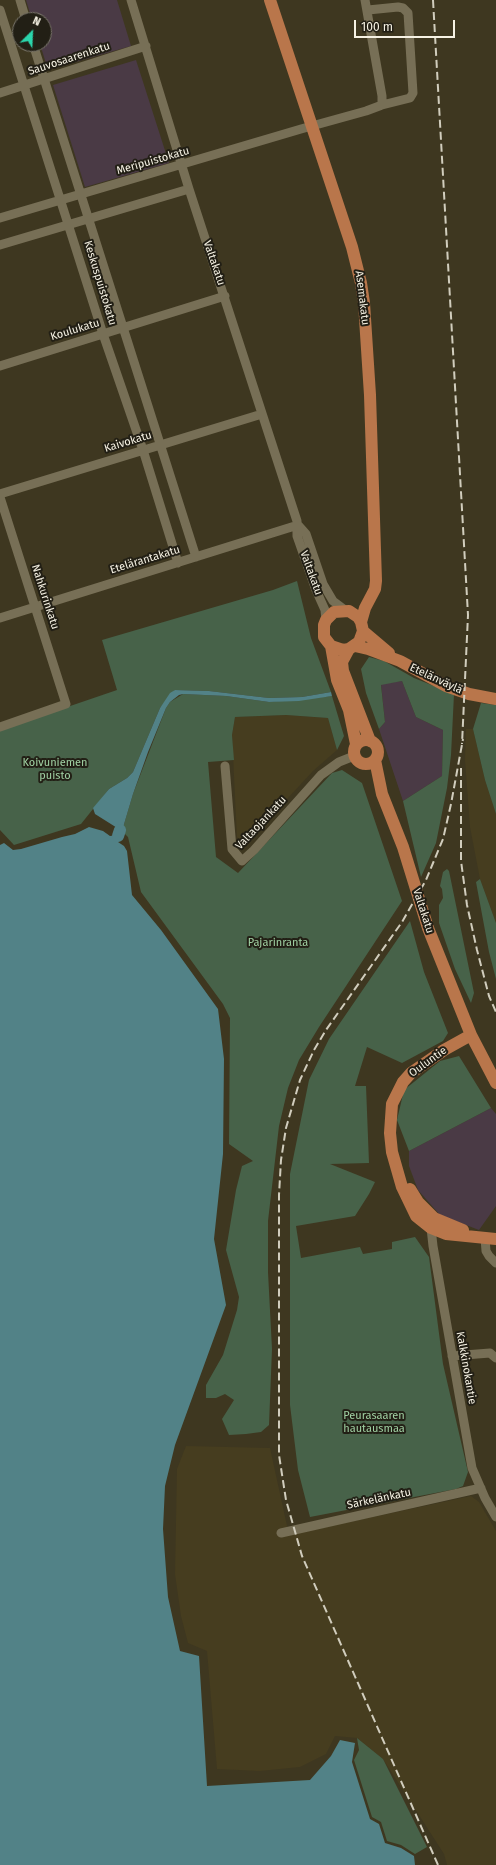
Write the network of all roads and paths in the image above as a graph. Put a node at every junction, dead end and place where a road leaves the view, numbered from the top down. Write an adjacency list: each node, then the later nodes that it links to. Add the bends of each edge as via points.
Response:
1 (20, 0): 7 (street)
2 (131, 0): 8 (street, Valtakatu)
3 (270, 0): 14 (main road, Asemakatu)
4 (364, 0): 6 (street)
5 (0, 10): 11 (street, Keskuspuistokatu)
6 (368, 10): 13 (street); 13 (street, Meripuistokatu, via 398,6 406,10 409,18 413,93 406,100)
7 (24, 12)
8 (146, 46): 10 (street, Sauvosaarenkatu); 15 (street, Valtakatu)
9 (35, 52): 10 (street, Keskuspuistokatu)
10 (44, 80): 11 (street, Sauvosaarenkatu); 17 (street, Keskuspuistokatu)
11 (25, 86): 12 (street, Sauvosaarenkatu); 18 (street, Keskuspuistokatu)
12 (0, 93)
13 (382, 105): 14 (street, Meripuistokatu)
14 (312, 126): 15 (street, Meripuistokatu); 36 (main road, Asemakatu, via 357,264 364,303 370,395 376,581)
15 (182, 165): 16 (street, Valtakatu); 17 (street, Meripuistokatu)
16 (189, 189): 20 (street); 23 (street, Valtakatu)
17 (81, 194): 18 (street, Meripuistokatu); 20 (street, Keskuspuistokatu)
18 (61, 200): 19 (street, Meripuistokatu); 21 (street, Keskuspuistokatu)
19 (0, 218)
20 (89, 218): 21 (street); 24 (street, Keskuspuistokatu)
21 (69, 224): 22 (street); 25 (street, Keskuspuistokatu)
22 (0, 245)
23 (225, 296): 24 (street, Koulukatu); 27 (street, Valtakatu)
24 (124, 328): 25 (street, Koulukatu); 28 (street, Keskuspuistokatu)
25 (103, 334): 26 (street, Koulukatu); 29 (street, Keskuspuistokatu)
26 (0, 366)
27 (262, 414): 28 (street, Kaivokatu); 32 (street, Valtakatu)
28 (161, 444): 29 (street, Kaivokatu); 33 (street, Keskuspuistokatu)
29 (143, 450): 30 (street, Kaivokatu); 34 (street, Keskuspuistokatu)
30 (0, 494)
31 (0, 498): 35 (street, Nahkurinkatu)
32 (298, 526): 33 (street, Etelärantakatu); 37 (street, Valtakatu, via 306,534 323,584 333,601); 39 (street, Valtakatu, via 297,536 325,610)
33 (196, 557): 34 (street, Etelärantakatu)
34 (178, 562): 35 (street, Etelärantakatu)
35 (36, 607): 38 (street, Etelärantakatu); 45 (street, Nahkurinkatu, via 66,704)
36 (365, 608): 37 (main road); 40 (main road, Asemakatu)
37 (349, 612): 39 (main road, via 334,612); 40 (main road)
38 (0, 618)
39 (326, 620): 41 (main road, via 324,637)
40 (362, 627): 42 (main road, via 359,642); 43 (main road, Etelänväylä)
41 (331, 646): 42 (main road, via 343,650); 47 (main road, Valtakatu, via 337,680 349,710)
42 (352, 648): 43 (main road, Etelänväylä, via 368,649); 46 (main road, via 342,662 343,671)
43 (400, 661): 44 (main road, Etelänväylä, via 446,686)
44 (496, 699)
45 (0, 727)
46 (370, 741): 47 (main road, via 360,741); 48 (main road, via 378,750)
47 (357, 754): 48 (main road, via 368,764); 49 (street, Valtaojankatu, via 339,762 321,775 242,861 232,849); 50 (main road, Valtakatu)
48 (375, 760): 50 (main road, Valtakatu)
49 (225, 766)
50 (380, 785): 51 (main road, Valtakatu, via 403,847 428,928)
51 (470, 1035): 52 (main road, Valtakatu); 53 (main road, Ouluntie, via 411,1074 402,1082 392,1104 392,1152 402,1187 416,1216)
52 (496, 1083)
53 (432, 1223): 54 (main road, Ouluntie, via 446,1234); 57 (street, Kalkkinokantie)
54 (491, 1239): 55 (street, via 486,1251)
55 (496, 1263)
56 (494, 1352): 57 (street)
57 (452, 1356): 58 (street, Kalkkinokantie, via 472,1468)
58 (481, 1488): 59 (street, Kalkkinokantie); 60 (street, Särkelänkatu)
59 (496, 1517)
60 (281, 1533)

